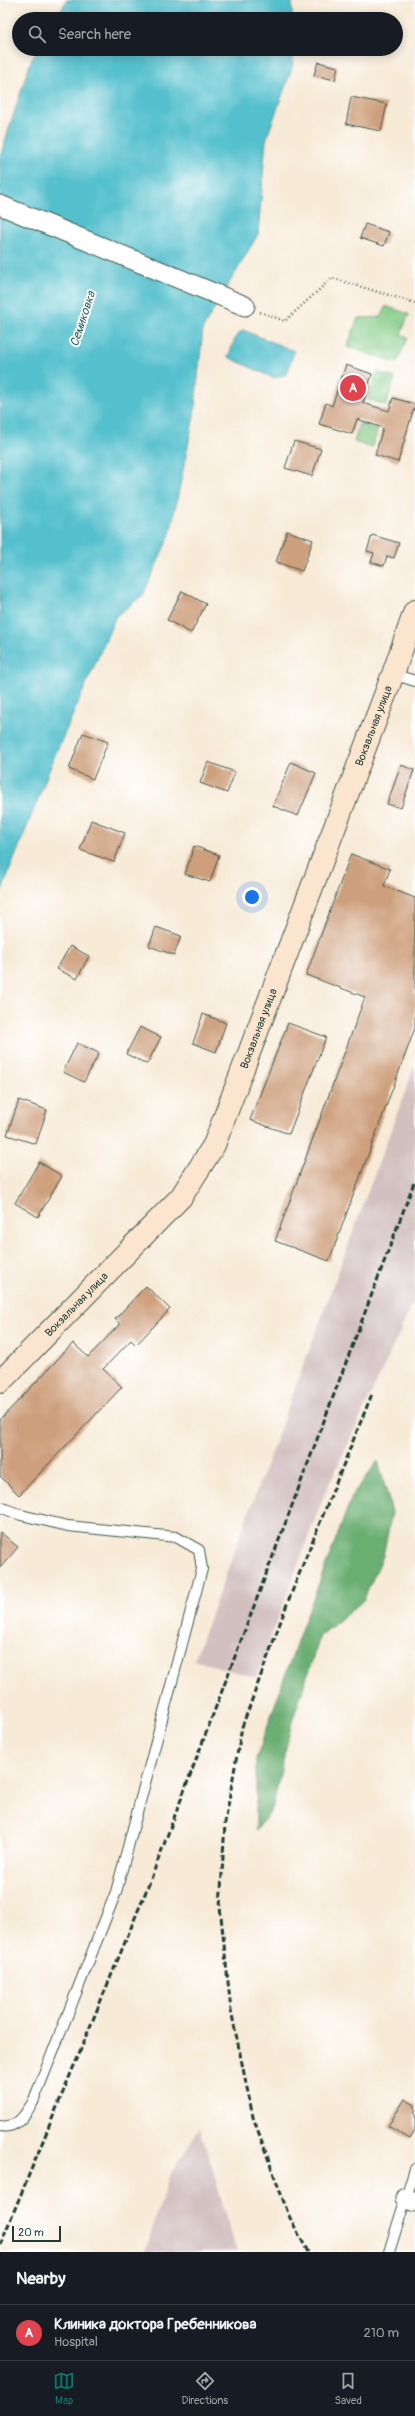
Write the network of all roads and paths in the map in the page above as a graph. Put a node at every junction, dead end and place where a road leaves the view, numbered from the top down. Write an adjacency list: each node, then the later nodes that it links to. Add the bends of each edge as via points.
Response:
1 (0, 205): 3 (street)
2 (415, 303): 3 (path, via 332,278 285,321)
3 (245, 306)
4 (415, 611): 5 (main road, Вокзальная улица)
5 (393, 674): 6 (lane); 7 (main road, Вокзальная улица, via 214,1145 181,1197)
6 (415, 681)
7 (0, 1382)
8 (0, 1507): 9 (lane, via 21,1515 68,1526 176,1537 199,1550 202,1569 116,1892 33,2102 22,2120 6,2127)
9 (0, 2126)
10 (415, 2169): 11 (lane)
11 (410, 2200): 12 (lane)
12 (389, 2252)

